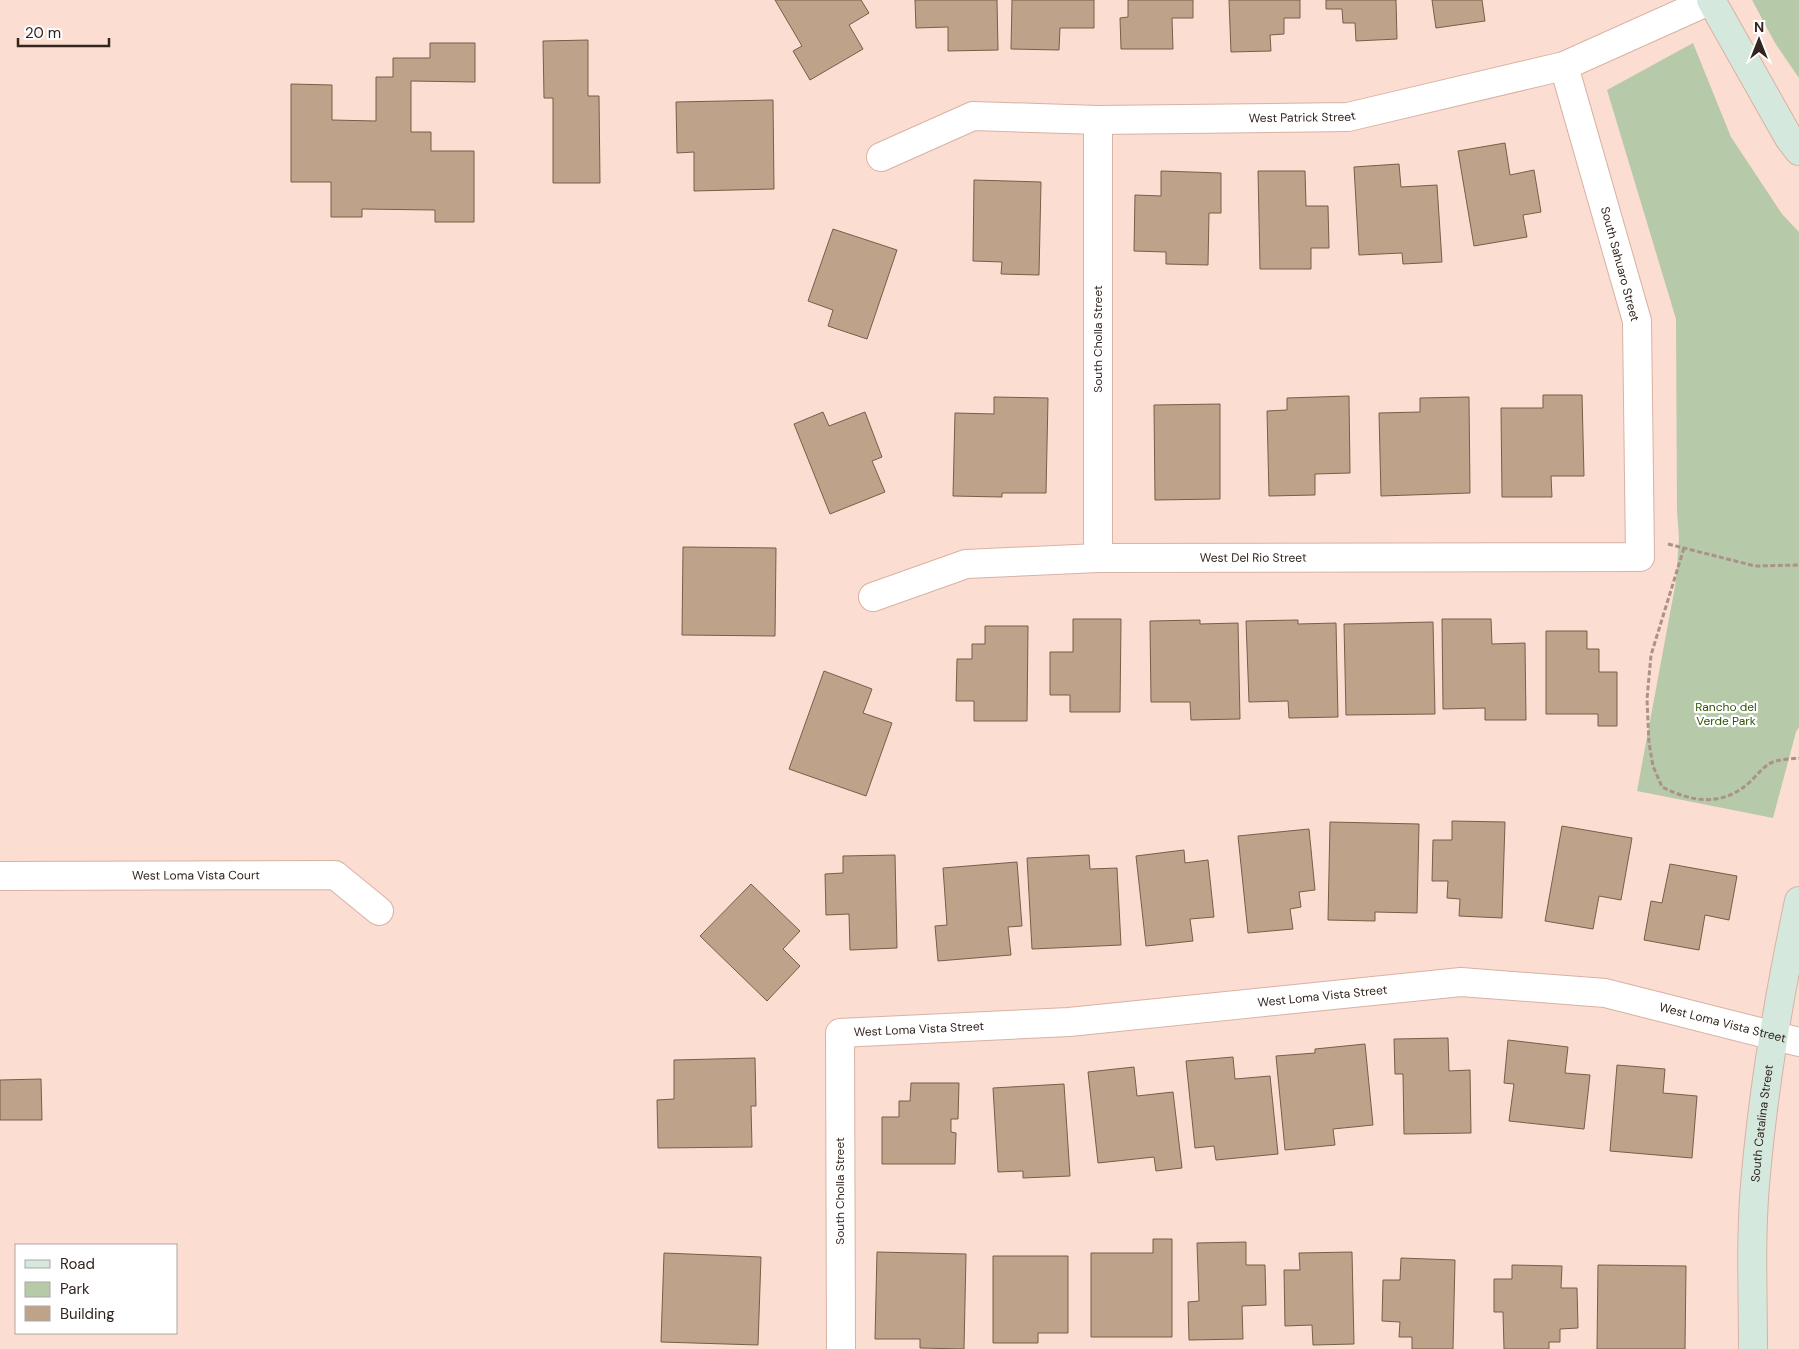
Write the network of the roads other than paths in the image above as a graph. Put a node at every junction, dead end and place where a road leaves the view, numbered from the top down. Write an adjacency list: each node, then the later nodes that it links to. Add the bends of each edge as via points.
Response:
1 (1711, 0): 2 (street, West Patrick Street); 4 (street)
2 (1564, 66): 3 (street, West Patrick Street, via 1348,116); 6 (street, South Sahuaro Street, via 1638,321)
3 (1098, 120): 5 (street, West Patrick Street, via 973,116); 7 (street, South Cholla Street)
4 (1799, 151)
5 (881, 157)
6 (1640, 547): 7 (street, West Del Rio Street)
7 (1098, 558): 8 (street, West Del Rio Street, via 966,564)
8 (873, 598)
9 (0, 876): 11 (street, West Loma Vista Court, via 335,875)
10 (1799, 901): 13 (street, South Catalina Street)
11 (379, 911)
12 (840, 1033): 13 (street, West Loma Vista Street, via 1069,1022 1461,982 1605,993); 14 (street, South Cholla Street)
13 (1786, 1038): 15 (street, South Catalina Street, via 1755,1175)
14 (841, 1349)
15 (1753, 1349)

